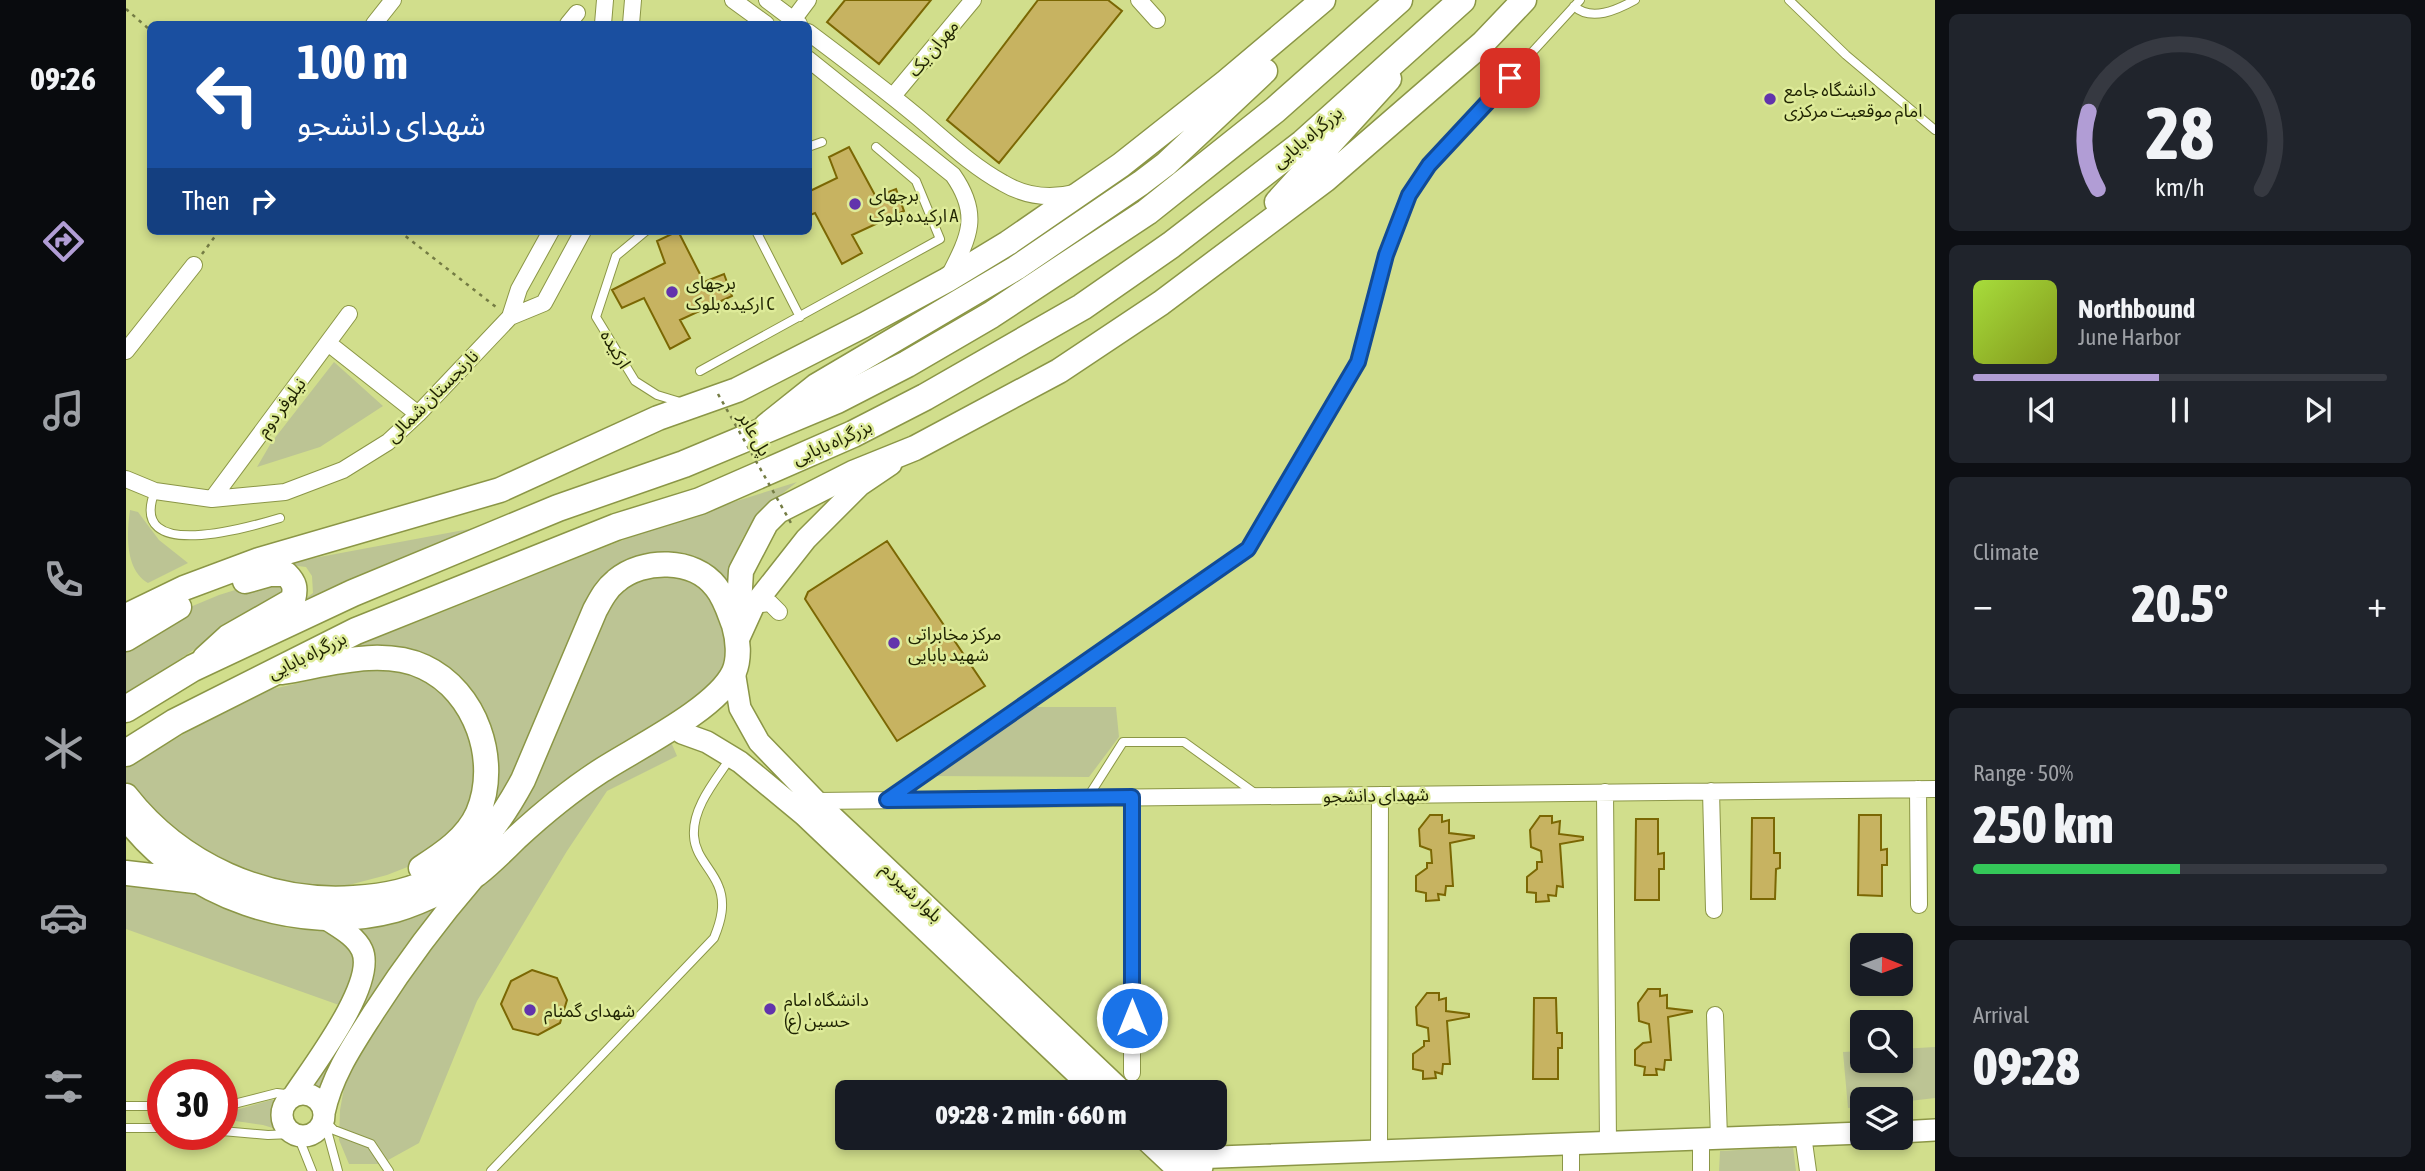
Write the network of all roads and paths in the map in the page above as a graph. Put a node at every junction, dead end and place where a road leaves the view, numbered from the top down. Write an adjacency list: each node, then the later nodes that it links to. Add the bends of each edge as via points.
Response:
1 (393, 0): 18 (street)
2 (605, 0): 19 (street)
3 (633, 0): 20 (street)
4 (733, 0): 21 (street)
5 (808, 0): 23 (street)
6 (973, 0): 29 (street, مهران یک)
7 (1139, 0): 17 (street)
8 (1326, 0): 36 (main road); 55 (main road, via 1303,36 1141,183 1016,268 816,386)
9 (1399, 0): 55 (highway, بزرگراه بابایی, via 1275,110 1147,212 1061,271 907,364 837,401)
10 (1524, 0): 43 (main road, via 1483,43 1325,180)
11 (1634, 0): 14 (lane, via 1590,15 1580,12)
12 (1789, 0): 30 (lane)
13 (775, 2): 22 (street)
14 (1577, 3): 86 (lane, via 1429,165 1409,195 1386,255 1358,362 1248,549)
15 (1457, 4): 43 (main road); 70 (highway, بزرگراه بابایی, via 1303,144 1171,245 1082,307 925,397 853,434 699,500 616,527 356,631)
16 (126, 9): 24 (path)
17 (1157, 20)
18 (376, 21)
19 (603, 21)
20 (632, 21)
21 (761, 21)
22 (795, 21)
23 (797, 21)
24 (147, 27)
25 (812, 35): 26 (street)
26 (840, 56): 28 (street); 29 (street)
27 (812, 62): 28 (street)
28 (826, 73): 35 (street)
29 (893, 96): 34 (street)
30 (1935, 130)
31 (822, 142): 32 (lane)
32 (812, 146)
33 (876, 147): 48 (lane, via 916,180 940,239)
34 (970, 160): 35 (street); 36 (street, via 1003,183 1030,194 1056,197)
35 (953, 175): 45 (street, via 964,191 968,239)
36 (1084, 191): 45 (main road)
37 (216, 235): 44 (path)
38 (404, 235): 47 (path)
39 (549, 235): 47 (street, نارنجستان شمالی)
40 (581, 235): 47 (street, نارنجستان شمالی, via 544,303)
41 (641, 235): 53 (lane, ارکیده, via 616,256 596,317 635,381 657,395)
42 (759, 235): 48 (lane)
43 (1239, 244): 56 (main road, via 1161,303 1059,370)
44 (194, 265): 50 (street)
45 (947, 281): 53 (main road, via 737,390)
46 (349, 314): 49 (street, نیلوفر دوم)
47 (510, 317): 54 (street, نارنجستان شمالی)
48 (800, 317): 51 (lane)
49 (328, 343): 54 (street); 60 (street, نیلوفر دوم)
50 (126, 351)
51 (700, 372)
52 (719, 394): 62 (path, پل عابر, bridge)
53 (690, 405): 65 (main road, via 500,491 259,561 184,588)
54 (418, 414): 60 (street, نارنجستان شمالی, via 388,442 343,470 285,492)
55 (760, 432): 68 (highway, بزرگراه بابایی, via 413,567)
56 (915, 448): 63 (main road, via 860,485 806,539); 67 (main road, via 853,473 778,511 765,523 741,571)
57 (126, 479): 58 (street)
58 (149, 489): 59 (street); 60 (street, نارنجستان شمالی); 61 (lane, via 150,516 175,534 197,537)
59 (126, 491)
60 (212, 499)
61 (280, 518)
62 (791, 523)
63 (754, 606): 64 (street, via 770,603); 67 (main road)
64 (779, 612)
65 (126, 616)
66 (126, 639): 68 (main road, via 186,604 244,581 279,573 294,582 293,600 228,637)
67 (738, 640): 69 (main road); 91 (main road, via 723,597 701,573 656,564 617,580 595,610 523,780 495,826 443,874 399,893)
68 (193, 668): 71 (highway, بزرگراه بابایی)
69 (734, 671): 73 (main road, بلوار شیردم, via 740,708); 89 (main road, via 715,696 668,731 598,772)
70 (268, 675): 74 (highway, بزرگراه بابایی, via 175,722); 91 (main road, via 351,660 406,662 423,667 451,687 477,723 486,766 478,813 470,827 425,866)
71 (126, 709)
72 (682, 733): 75 (main road, بلوار شیردم)
73 (765, 741): 75 (main road, via 751,742); 85 (main road, بلوار شیردم)
74 (126, 753)
75 (736, 759): 96 (main road, بلوار شیردم, via 804,815); 122 (lane, via 703,800 696,818 699,854 719,884 723,906 714,938)
76 (1917, 789): 77 (street, شهدای دانشجو); 78 (street, شهدای دانشجو); 92 (street)
77 (1935, 789)
78 (1711, 791): 79 (street, شهدای دانشجو); 93 (street)
79 (1605, 792): 80 (street, شهدای دانشجو); 114 (street)
80 (1380, 795): 82 (street, شهدای دانشجو); 117 (street)
81 (126, 796): 91 (main road, via 164,837 221,873 290,896)
82 (1258, 796): 83 (street, شهدای دانشجو); 84 (lane, via 1184,742 1123,742)
83 (1132, 797): 84 (street, شهدای دانشجو); 98 (street)
84 (1087, 798): 86 (street, شهدای دانشجو)
85 (816, 800): 86 (street, شهدای دانشجو); 97 (main road, بلوار شیردم)
86 (887, 800)
87 (126, 817): 90 (main road, via 158,852)
88 (126, 873): 90 (main road)
89 (476, 874): 94 (main road, via 394,910); 103 (main road, via 419,943 350,1049 328,1093)
90 (197, 882): 94 (main road, via 260,907)
91 (362, 897)
92 (1919, 905)
93 (1714, 910)
94 (325, 918): 99 (main road, via 353,937 362,949 365,970 336,1031)
95 (1715, 1016): 112 (street)
96 (1083, 1080)
97 (1126, 1080)
98 (1128, 1080)
99 (294, 1095): 100 (lane, via 277,1093); 103 (main road, via 314,1097 323,1107); 110 (main road, via 285,1104 282,1117)
100 (238, 1103)
101 (126, 1106): 102 (lane)
102 (147, 1106)
103 (324, 1117): 110 (main road, via 317,1132); 120 (lane); 121 (lane, via 334,1130 371,1144)
104 (126, 1128): 105 (lane)
105 (147, 1128)
106 (1935, 1130): 107 (main road)
107 (1913, 1131)
108 (238, 1132): 110 (lane)
109 (1850, 1133): 111 (main road)
110 (295, 1135): 119 (lane)
111 (1803, 1135): 112 (main road); 125 (street)
112 (1710, 1139): 114 (main road); 124 (street)
113 (1571, 1143): 114 (main road); 117 (main road); 123 (street)
114 (1608, 1143)
115 (1162, 1150): 118 (main road)
116 (1178, 1150): 118 (main road)
117 (1379, 1151): 118 (main road)
118 (1189, 1168)
119 (312, 1171)
120 (338, 1171)
121 (389, 1171)
122 (491, 1171)
123 (1572, 1171)
124 (1701, 1171)
125 (1808, 1171)

